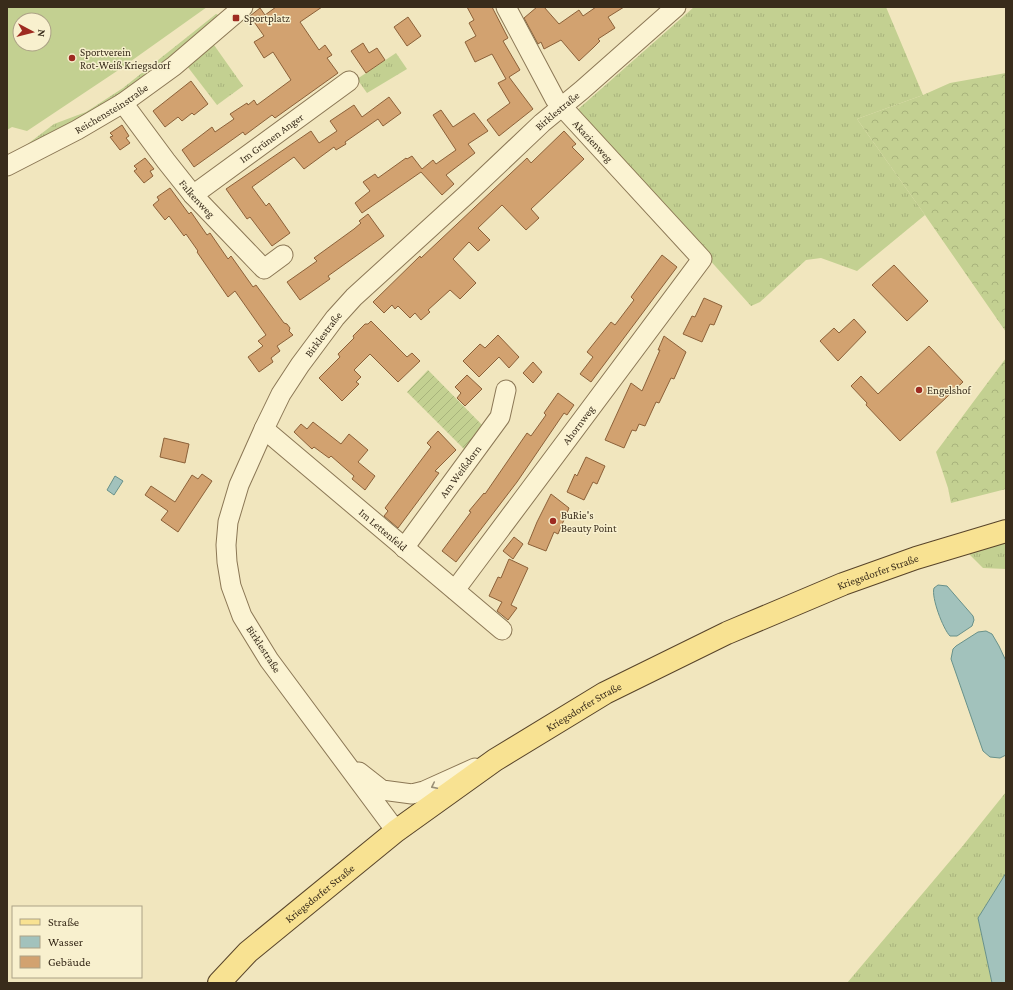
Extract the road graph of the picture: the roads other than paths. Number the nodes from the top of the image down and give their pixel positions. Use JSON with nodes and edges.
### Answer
{"nodes":[{"id":1,"x":243,"y":7,"type":"edge"},
{"id":2,"x":506,"y":7,"type":"edge"},
{"id":3,"x":676,"y":7,"type":"edge"},
{"id":4,"x":349,"y":81,"type":"dead end"},
{"id":5,"x":123,"y":103,"type":"junction"},
{"id":6,"x":561,"y":107,"type":"junction"},
{"id":7,"x":7,"y":166,"type":"edge"},
{"id":8,"x":193,"y":195,"type":"junction"},
{"id":9,"x":283,"y":255,"type":"dead end"},
{"id":10,"x":702,"y":259,"type":"joint"},
{"id":11,"x":506,"y":390,"type":"dead end"},
{"id":12,"x":266,"y":424,"type":"junction"},
{"id":13,"x":1006,"y":531,"type":"edge"},
{"id":14,"x":404,"y":548,"type":"junction"},
{"id":15,"x":455,"y":590,"type":"junction"},
{"id":16,"x":502,"y":630,"type":"dead end"},
{"id":17,"x":342,"y":759,"type":"junction"},
{"id":18,"x":495,"y":760,"type":"junction"},
{"id":19,"x":396,"y":831,"type":"junction"},
{"id":20,"x":219,"y":983,"type":"edge"}],
"edges":[{"from":1,"to":5,"type":"street","name":"Reichensteinstraße"},
{"from":2,"to":6,"type":"street","name":"Akazienweg"},
{"from":3,"to":6,"type":"street","name":"Birklestraße"},
{"from":4,"to":8,"type":"street","name":"Im Grünen Anger"},
{"from":5,"to":7,"type":"street","name":"Reichensteinstraße"},
{"from":5,"to":8,"type":"street","name":"Falkenweg"},
{"from":6,"to":10,"type":"street","name":"Akazienweg"},
{"from":6,"to":12,"type":"street","name":"Birklestraße"},
{"from":8,"to":9,"type":"street","name":"Falkenweg"},
{"from":10,"to":15,"type":"street","name":"Ahornweg"},
{"from":11,"to":14,"type":"street","name":"Am Weißdorn"},
{"from":12,"to":14,"type":"street","name":"Im Lettenfeld"},
{"from":12,"to":17,"type":"street","name":"Birklestraße"},
{"from":13,"to":18,"type":"main road","name":"Kriegsdorfer Straße"},
{"from":14,"to":15,"type":"street","name":"Im Lettenfeld"},
{"from":15,"to":16,"type":"street","name":"Im Lettenfeld"},
{"from":18,"to":17,"type":"street","name":"Birklestraße","one_way":true},
{"from":17,"to":19,"type":"street","name":"Birklestraße"},
{"from":18,"to":19,"type":"main road","name":"Kriegsdorfer Straße"},
{"from":19,"to":20,"type":"main road","name":"Kriegsdorfer Straße"}]}
